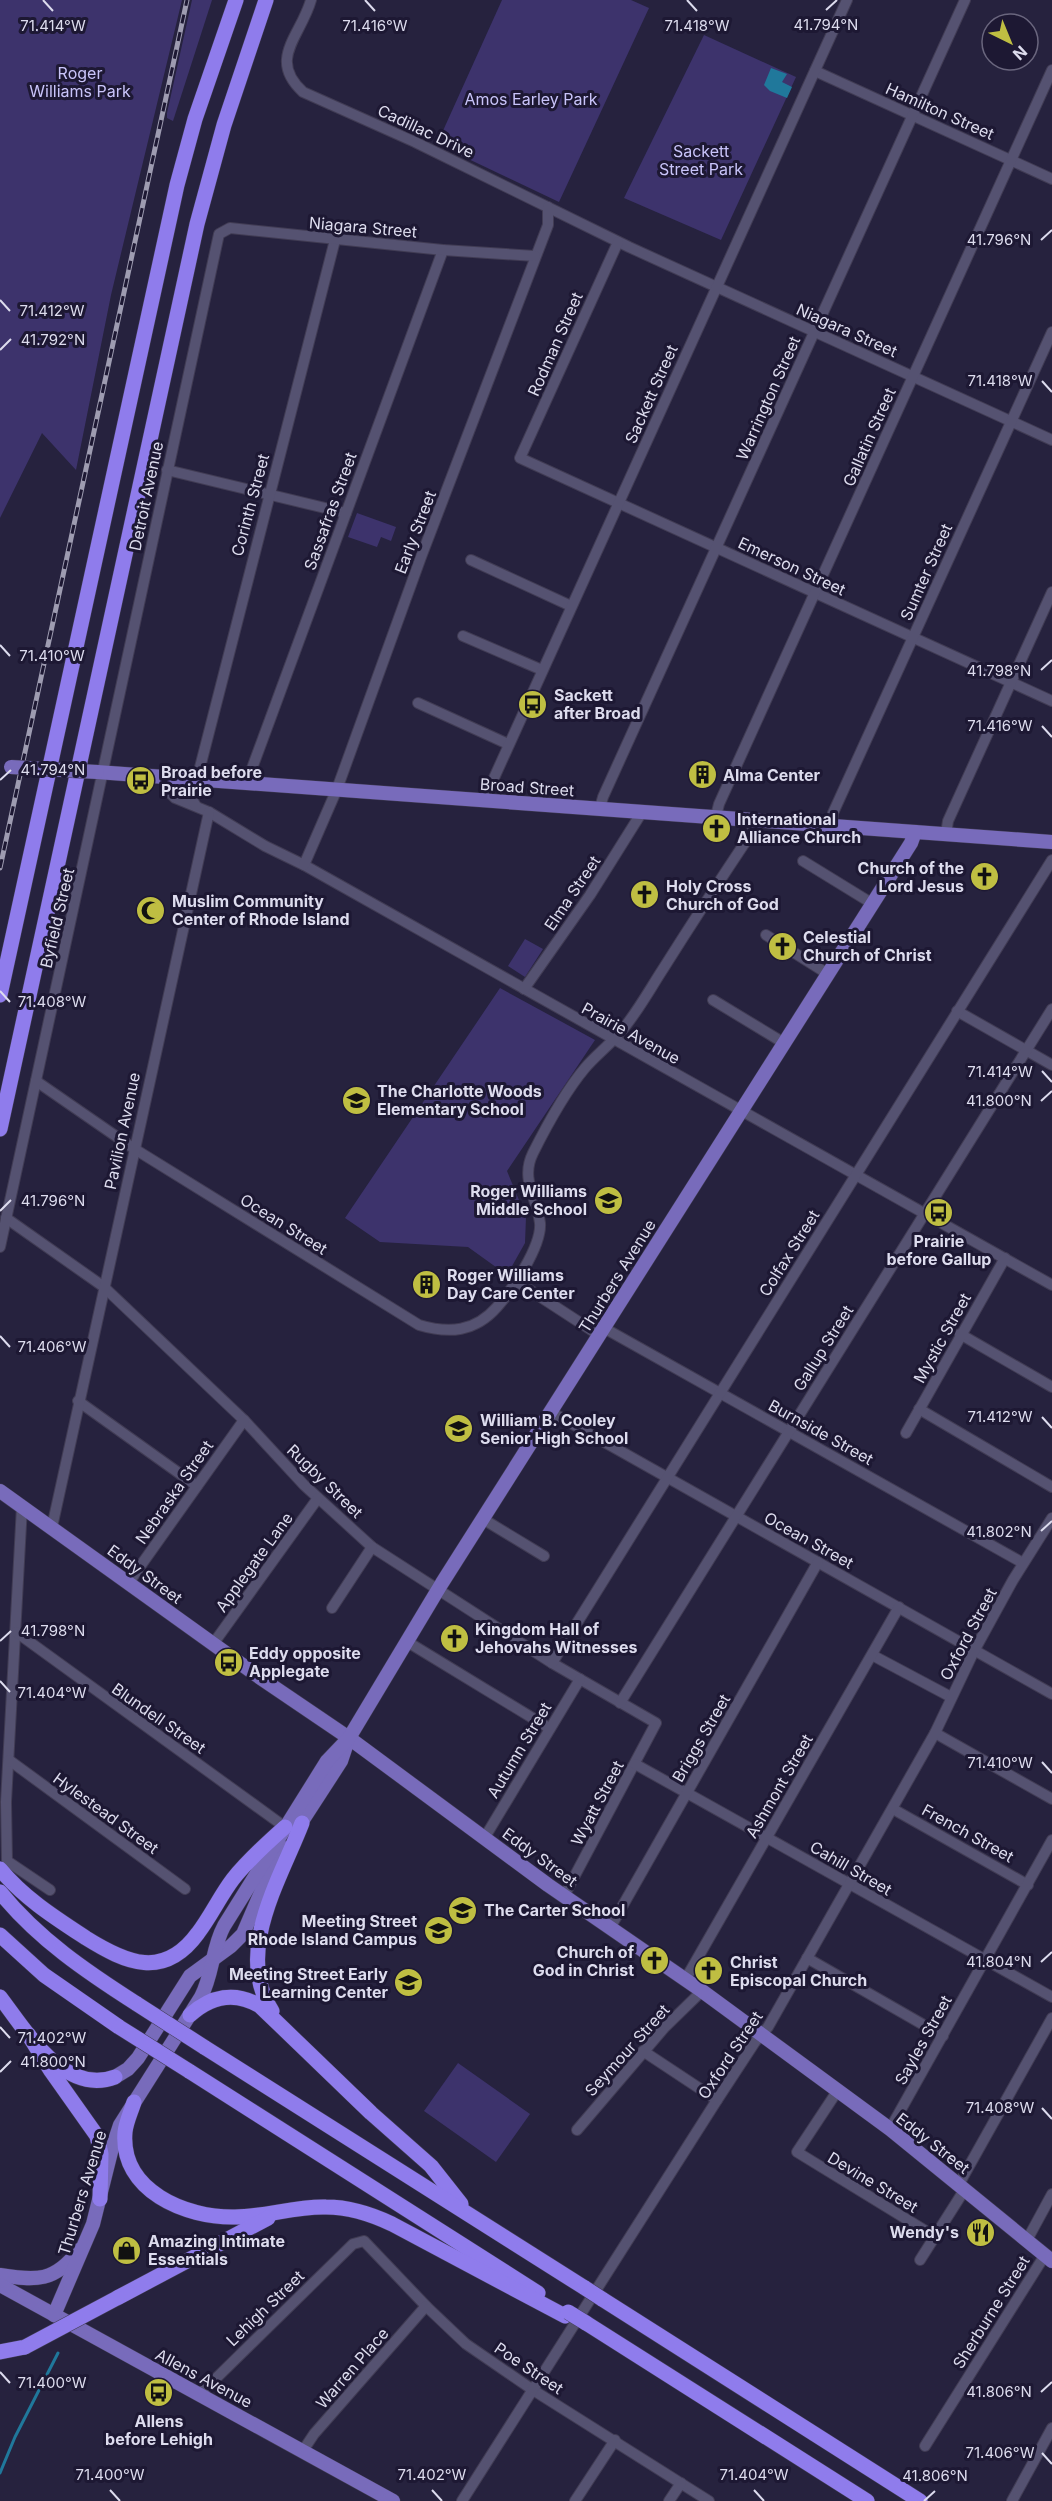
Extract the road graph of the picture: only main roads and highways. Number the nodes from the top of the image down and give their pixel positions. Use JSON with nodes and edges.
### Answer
{"nodes":[{"id":1,"x":236,"y":0,"type":"edge"},
{"id":2,"x":266,"y":0,"type":"edge"},
{"id":3,"x":5,"y":766,"type":"edge"},
{"id":4,"x":915,"y":832,"type":"junction"},
{"id":5,"x":1052,"y":842,"type":"edge"},
{"id":6,"x":0,"y":995,"type":"edge"},
{"id":7,"x":0,"y":1129,"type":"edge"},
{"id":8,"x":0,"y":1491,"type":"edge"},
{"id":9,"x":349,"y":1738,"type":"junction"},
{"id":10,"x":302,"y":1823,"type":"junction"},
{"id":11,"x":285,"y":1827,"type":"junction"},
{"id":12,"x":3,"y":1865,"type":"edge"},
{"id":13,"x":0,"y":1892,"type":"edge"},
{"id":14,"x":0,"y":1935,"type":"edge"},
{"id":15,"x":215,"y":1957,"type":"junction"},
{"id":16,"x":0,"y":1997,"type":"edge"},
{"id":17,"x":190,"y":2015,"type":"junction"},
{"id":18,"x":287,"y":2030,"type":"junction"},
{"id":19,"x":28,"y":2034,"type":"junction"},
{"id":20,"x":115,"y":2078,"type":"joint"},
{"id":21,"x":134,"y":2102,"type":"junction"},
{"id":22,"x":100,"y":2199,"type":"junction"},
{"id":23,"x":302,"y":2208,"type":"junction"},
{"id":24,"x":468,"y":2213,"type":"junction"},
{"id":25,"x":89,"y":2236,"type":"junction"},
{"id":26,"x":1048,"y":2258,"type":"edge"},
{"id":27,"x":0,"y":2275,"type":"edge"},
{"id":28,"x":0,"y":2285,"type":"edge"},
{"id":29,"x":567,"y":2314,"type":"junction"},
{"id":30,"x":54,"y":2315,"type":"junction"},
{"id":31,"x":0,"y":2352,"type":"edge"},
{"id":32,"x":919,"y":2499,"type":"edge"},
{"id":33,"x":393,"y":2501,"type":"edge"},
{"id":34,"x":867,"y":2501,"type":"edge"}],
"edges":[{"from":1,"to":6,"type":"highway"},
{"from":2,"to":7,"type":"highway"},
{"from":3,"to":4,"type":"main road","name":"Broad Street","bridge":true},
{"from":4,"to":5,"type":"main road","name":"Broad Street"},
{"from":4,"to":9,"type":"main road","name":"Thurbers Avenue"},
{"from":8,"to":9,"type":"main road","name":"Eddy Street"},
{"from":9,"to":10,"type":"main road","name":"Thurbers Avenue"},
{"from":9,"to":11,"type":"main road","name":"Thurbers Avenue"},
{"from":9,"to":26,"type":"main road","name":"Eddy Street"},
{"from":10,"to":15,"type":"main road","name":"Thurbers Avenue"},
{"from":10,"to":18,"type":"highway"},
{"from":11,"to":12,"type":"highway"},
{"from":11,"to":15,"type":"main road","name":"Thurbers Avenue"},
{"from":13,"to":24,"type":"highway","bridge":true},
{"from":14,"to":29,"type":"highway","bridge":true},
{"from":15,"to":17,"type":"main road","name":"Thurbers Avenue"},
{"from":15,"to":20,"type":"main road","name":"Thurbers Avenue"},
{"from":16,"to":19,"type":"highway"},
{"from":17,"to":18,"type":"highway"},
{"from":17,"to":21,"type":"main road","name":"Thurbers Avenue"},
{"from":18,"to":24,"type":"highway"},
{"from":19,"to":20,"type":"highway"},
{"from":19,"to":22,"type":"highway"},
{"from":21,"to":22,"type":"main road","name":"Thurbers Avenue"},
{"from":21,"to":23,"type":"highway"},
{"from":22,"to":25,"type":"main road","name":"Thurbers Avenue"},
{"from":23,"to":29,"type":"highway"},
{"from":23,"to":31,"type":"highway","bridge":true},
{"from":24,"to":32,"type":"highway","bridge":true},
{"from":25,"to":27,"type":"main road"},
{"from":25,"to":30,"type":"main road","name":"Thurbers Avenue"},
{"from":28,"to":30,"type":"main road","name":"Allens Avenue"},
{"from":29,"to":34,"type":"highway","bridge":true},
{"from":30,"to":33,"type":"main road","name":"Allens Avenue"}]}
